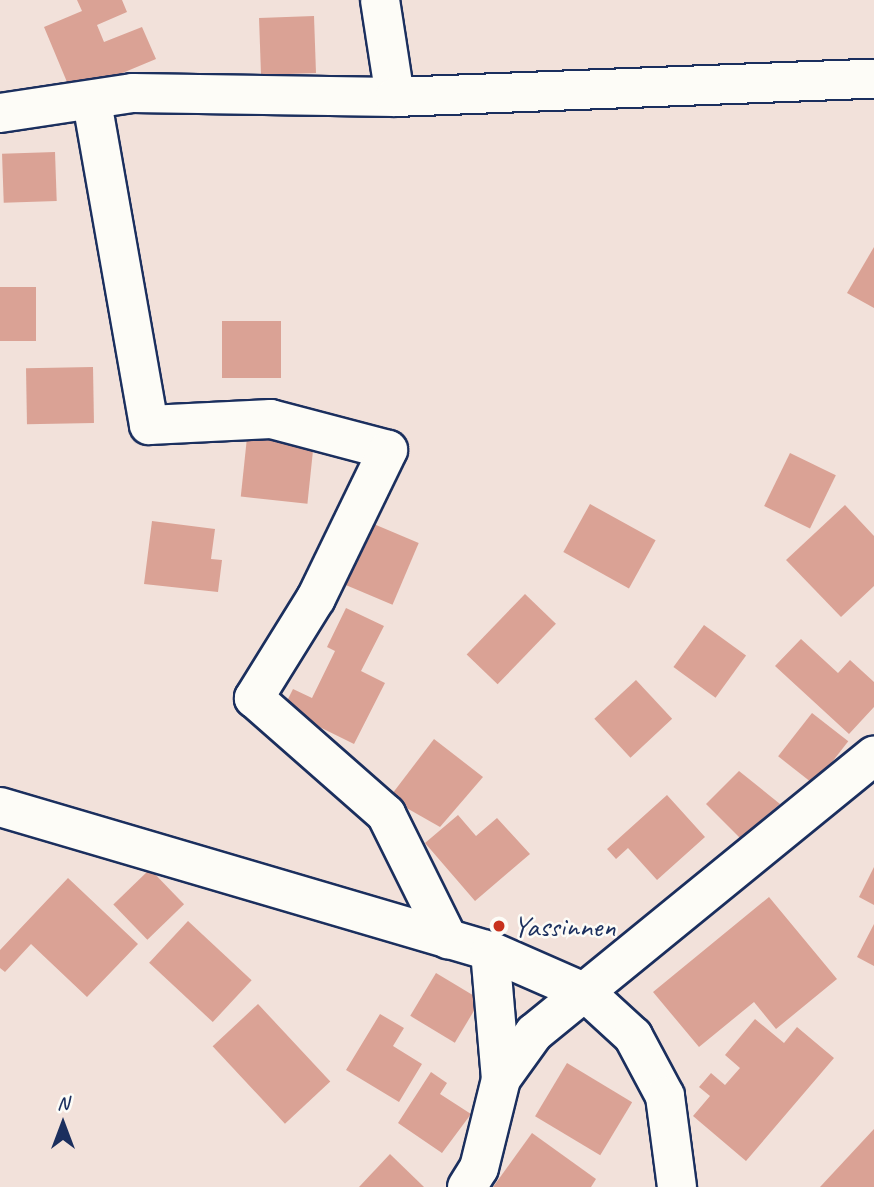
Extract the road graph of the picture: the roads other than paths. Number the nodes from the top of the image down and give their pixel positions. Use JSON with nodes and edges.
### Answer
{"nodes":[{"id":1,"x":380,"y":0,"type":"edge"},
{"id":2,"x":874,"y":79,"type":"edge"},
{"id":3,"x":395,"y":97,"type":"junction"},
{"id":4,"x":92,"y":102,"type":"junction"},
{"id":5,"x":0,"y":113,"type":"edge"},
{"id":6,"x":874,"y":756,"type":"edge"},
{"id":7,"x":0,"y":807,"type":"edge"},
{"id":8,"x":449,"y":939,"type":"junction"},
{"id":9,"x":490,"y":951,"type":"junction"},
{"id":10,"x":586,"y":993,"type":"junction"},
{"id":11,"x":501,"y":1079,"type":"junction"},
{"id":12,"x":467,"y":1187,"type":"edge"},
{"id":13,"x":677,"y":1187,"type":"edge"}],
"edges":[{"from":1,"to":3,"type":"street"},
{"from":2,"to":3,"type":"street"},
{"from":3,"to":4,"type":"street"},
{"from":4,"to":5,"type":"street"},
{"from":4,"to":8,"type":"street"},
{"from":6,"to":10,"type":"street"},
{"from":7,"to":8,"type":"street"},
{"from":8,"to":9,"type":"street"},
{"from":9,"to":10,"type":"street"},
{"from":9,"to":11,"type":"street"},
{"from":10,"to":11,"type":"street"},
{"from":10,"to":13,"type":"street"},
{"from":11,"to":12,"type":"street"}]}
